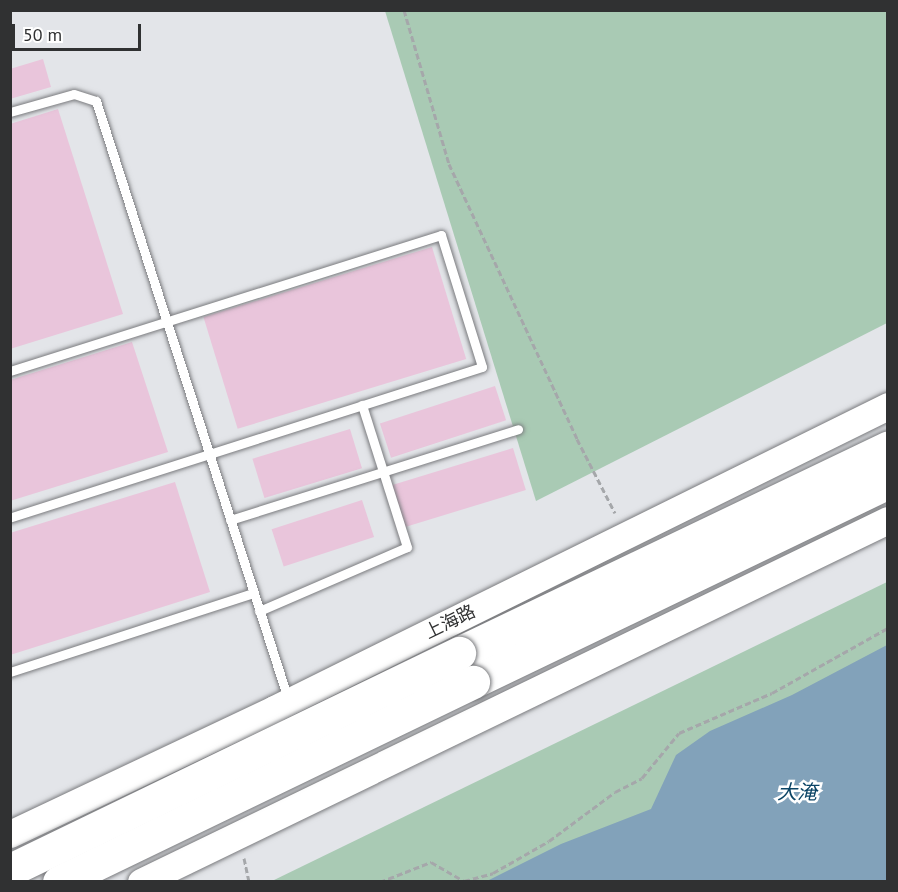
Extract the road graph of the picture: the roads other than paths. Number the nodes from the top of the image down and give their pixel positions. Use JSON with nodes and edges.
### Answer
{"nodes":[{"id":1,"x":10,"y":112,"type":"edge"},
{"id":2,"x":167,"y":323,"type":"junction"},
{"id":3,"x":10,"y":371,"type":"edge"},
{"id":4,"x":362,"y":405,"type":"junction"},
{"id":5,"x":888,"y":406,"type":"edge"},
{"id":6,"x":518,"y":429,"type":"dead end"},
{"id":7,"x":888,"y":447,"type":"edge"},
{"id":8,"x":209,"y":454,"type":"junction"},
{"id":9,"x":383,"y":471,"type":"junction"},
{"id":10,"x":888,"y":482,"type":"edge"},
{"id":11,"x":10,"y":518,"type":"edge"},
{"id":12,"x":230,"y":520,"type":"junction"},
{"id":13,"x":888,"y":520,"type":"edge"},
{"id":14,"x":253,"y":593,"type":"junction"},
{"id":15,"x":259,"y":611,"type":"junction"},
{"id":16,"x":466,"y":668,"type":"junction"},
{"id":17,"x":10,"y":672,"type":"edge"},
{"id":18,"x":289,"y":702,"type":"junction"},
{"id":19,"x":123,"y":780,"type":"junction"},
{"id":20,"x":10,"y":834,"type":"edge"},
{"id":21,"x":10,"y":870,"type":"edge"},
{"id":22,"x":151,"y":877,"type":"edge"},
{"id":23,"x":59,"y":882,"type":"edge"}],
"edges":[{"from":1,"to":2,"type":"lane"},
{"from":2,"to":3,"type":"lane"},
{"from":2,"to":4,"type":"lane"},
{"from":2,"to":8,"type":"lane"},
{"from":4,"to":8,"type":"lane"},
{"from":4,"to":9,"type":"lane"},
{"from":5,"to":18,"type":"main road","name":"上海路"},
{"from":6,"to":9,"type":"lane"},
{"from":7,"to":16,"type":"highway","name":"上海路"},
{"from":8,"to":11,"type":"lane"},
{"from":8,"to":12,"type":"lane"},
{"from":9,"to":12,"type":"lane"},
{"from":9,"to":15,"type":"lane"},
{"from":10,"to":16,"type":"highway","name":"上海路"},
{"from":12,"to":14,"type":"lane"},
{"from":13,"to":22,"type":"main road"},
{"from":14,"to":15,"type":"lane"},
{"from":14,"to":17,"type":"lane"},
{"from":15,"to":18,"type":"lane"},
{"from":16,"to":21,"type":"highway","name":"上海路","bridge":true},
{"from":16,"to":23,"type":"highway","name":"上海路","bridge":true},
{"from":18,"to":19,"type":"main road","name":"上海路"},
{"from":19,"to":20,"type":"main road","name":"上海路"},
{"from":19,"to":22,"type":"main road"}]}
